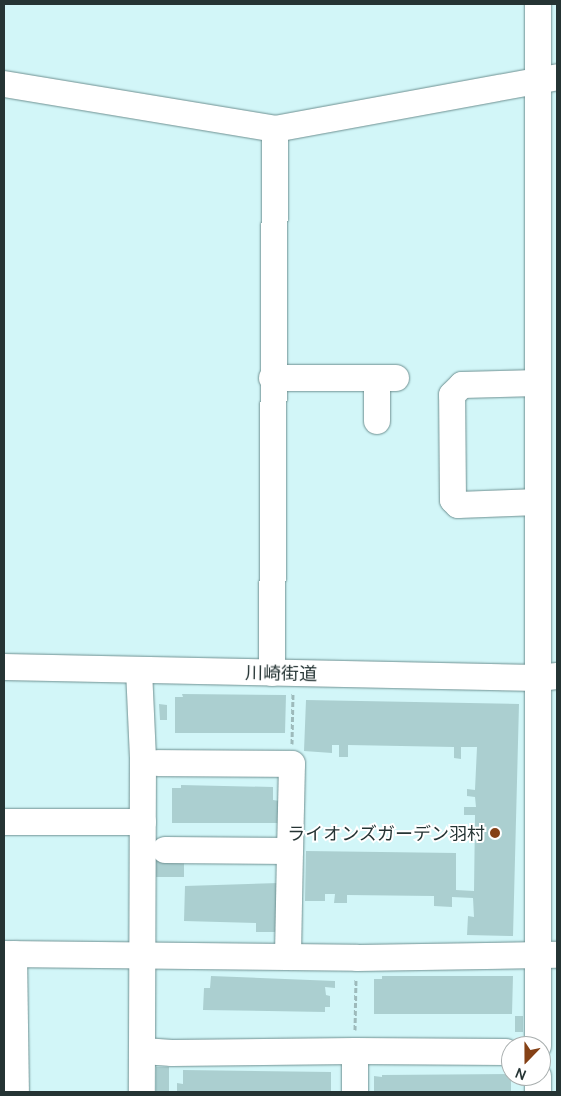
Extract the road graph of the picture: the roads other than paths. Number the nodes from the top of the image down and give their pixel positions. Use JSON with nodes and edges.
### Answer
{"nodes":[{"id":1,"x":538,"y":4,"type":"edge"},
{"id":2,"x":547,"y":78,"type":"edge"},
{"id":3,"x":4,"y":84,"type":"edge"},
{"id":4,"x":275,"y":129,"type":"junction"},
{"id":5,"x":547,"y":207,"type":"edge"},
{"id":6,"x":547,"y":276,"type":"edge"},
{"id":7,"x":272,"y":378,"type":"junction"},
{"id":8,"x":545,"y":386,"type":"edge"},
{"id":9,"x":377,"y":421,"type":"dead end"},
{"id":10,"x":538,"y":502,"type":"junction"},
{"id":11,"x":4,"y":668,"type":"edge"},
{"id":12,"x":139,"y":670,"type":"junction"},
{"id":13,"x":272,"y":673,"type":"junction"},
{"id":14,"x":548,"y":677,"type":"edge"},
{"id":15,"x":158,"y":763,"type":"dead end"},
{"id":16,"x":4,"y":822,"type":"edge"},
{"id":17,"x":143,"y":822,"type":"junction"},
{"id":18,"x":165,"y":850,"type":"dead end"},
{"id":19,"x":290,"y":851,"type":"junction"},
{"id":20,"x":9,"y":954,"type":"edge"},
{"id":21,"x":547,"y":955,"type":"edge"},
{"id":22,"x":144,"y":956,"type":"junction"},
{"id":23,"x":288,"y":957,"type":"junction"},
{"id":24,"x":539,"y":1036,"type":"edge"},
{"id":25,"x":143,"y":1051,"type":"junction"},
{"id":26,"x":355,"y":1051,"type":"junction"},
{"id":27,"x":501,"y":1052,"type":"edge"},
{"id":28,"x":16,"y":1092,"type":"edge"},
{"id":29,"x":142,"y":1092,"type":"edge"},
{"id":30,"x":354,"y":1092,"type":"edge"}],
"edges":[{"from":1,"to":2,"type":"street"},
{"from":2,"to":4,"type":"street"},
{"from":2,"to":5,"type":"street"},
{"from":3,"to":4,"type":"street"},
{"from":4,"to":7,"type":"street"},
{"from":5,"to":6,"type":"street"},
{"from":6,"to":8,"type":"street"},
{"from":7,"to":9,"type":"street"},
{"from":7,"to":13,"type":"street"},
{"from":8,"to":10,"type":"street"},
{"from":8,"to":10,"type":"street"},
{"from":10,"to":14,"type":"street"},
{"from":11,"to":12,"type":"street","name":"川崎街道"},
{"from":12,"to":13,"type":"street","name":"川崎街道"},
{"from":12,"to":17,"type":"street"},
{"from":13,"to":14,"type":"street","name":"川崎街道"},
{"from":14,"to":21,"type":"street"},
{"from":15,"to":19,"type":"street"},
{"from":16,"to":17,"type":"street"},
{"from":17,"to":22,"type":"street"},
{"from":18,"to":19,"type":"street"},
{"from":19,"to":23,"type":"street"},
{"from":20,"to":22,"type":"street"},
{"from":20,"to":28,"type":"street"},
{"from":21,"to":23,"type":"street"},
{"from":21,"to":24,"type":"street"},
{"from":22,"to":23,"type":"street"},
{"from":22,"to":25,"type":"street"},
{"from":25,"to":26,"type":"street"},
{"from":25,"to":29,"type":"street"},
{"from":26,"to":27,"type":"street"},
{"from":26,"to":30,"type":"street"}]}
